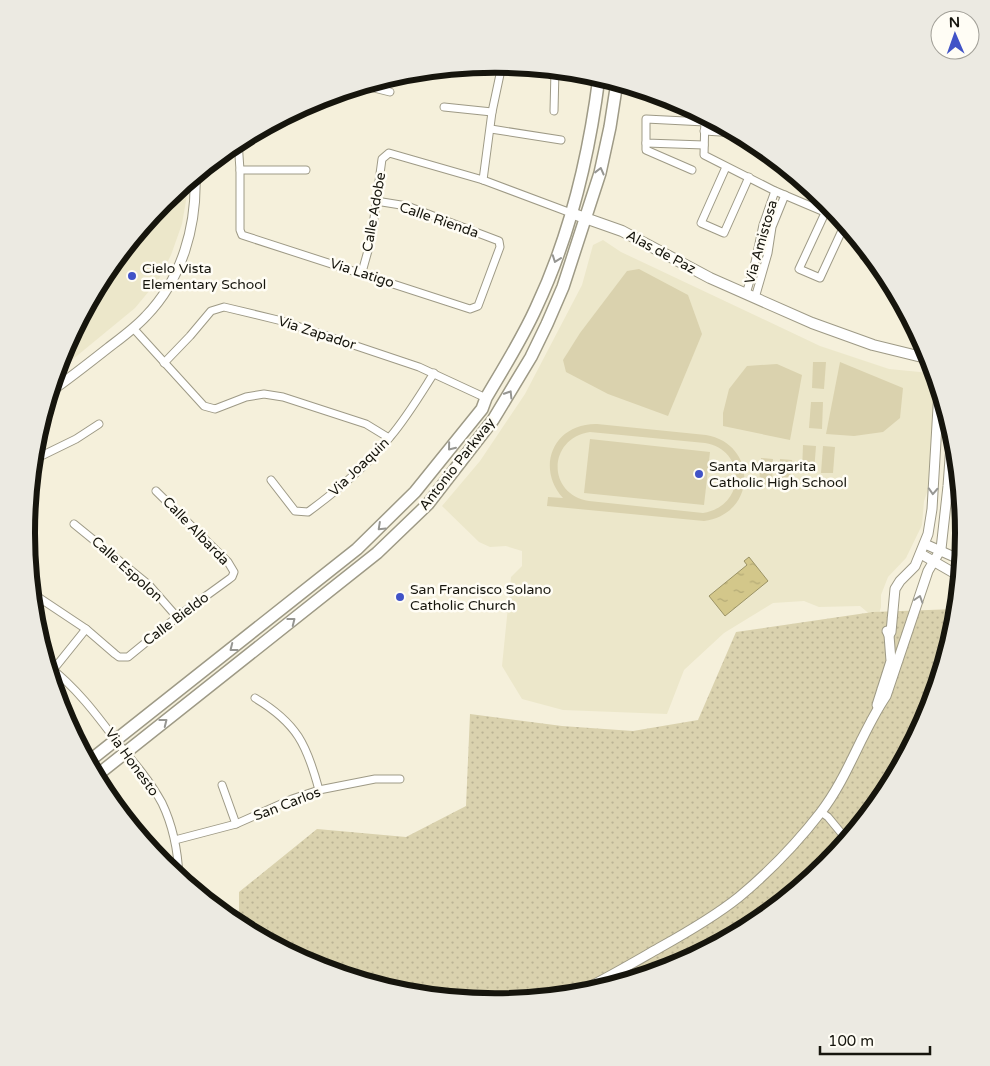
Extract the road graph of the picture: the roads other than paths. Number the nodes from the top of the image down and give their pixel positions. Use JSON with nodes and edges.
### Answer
{"nodes":[{"id":1,"x":500,"y":73,"type":"edge"},
{"id":2,"x":554,"y":77,"type":"edge"},
{"id":3,"x":598,"y":85,"type":"edge"},
{"id":4,"x":378,"y":88,"type":"edge"},
{"id":5,"x":615,"y":89,"type":"edge"},
{"id":6,"x":390,"y":92,"type":"dead end"},
{"id":7,"x":444,"y":107,"type":"dead end"},
{"id":8,"x":554,"y":111,"type":"dead end"},
{"id":9,"x":492,"y":112,"type":"junction"},
{"id":10,"x":696,"y":119,"type":"edge"},
{"id":11,"x":705,"y":124,"type":"edge"},
{"id":12,"x":491,"y":130,"type":"junction"},
{"id":13,"x":704,"y":131,"type":"junction"},
{"id":14,"x":719,"y":132,"type":"edge"},
{"id":15,"x":561,"y":140,"type":"dead end"},
{"id":16,"x":646,"y":143,"type":"junction"},
{"id":17,"x":704,"y":145,"type":"junction"},
{"id":18,"x":239,"y":151,"type":"edge"},
{"id":19,"x":389,"y":153,"type":"joint"},
{"id":20,"x":726,"y":167,"type":"junction"},
{"id":21,"x":240,"y":170,"type":"junction"},
{"id":22,"x":306,"y":170,"type":"dead end"},
{"id":23,"x":692,"y":170,"type":"dead end"},
{"id":24,"x":749,"y":177,"type":"junction"},
{"id":25,"x":483,"y":180,"type":"junction"},
{"id":26,"x":196,"y":184,"type":"edge"},
{"id":27,"x":775,"y":191,"type":"junction"},
{"id":28,"x":785,"y":195,"type":"junction"},
{"id":29,"x":376,"y":201,"type":"junction"},
{"id":30,"x":571,"y":213,"type":"junction"},
{"id":31,"x":825,"y":213,"type":"joint"},
{"id":32,"x":586,"y":218,"type":"junction"},
{"id":33,"x":842,"y":231,"type":"edge"},
{"id":34,"x":362,"y":272,"type":"junction"},
{"id":35,"x":750,"y":296,"type":"junction"},
{"id":36,"x":478,"y":306,"type":"joint"},
{"id":37,"x":134,"y":328,"type":"junction"},
{"id":38,"x":920,"y":356,"type":"edge"},
{"id":39,"x":164,"y":364,"type":"junction"},
{"id":40,"x":434,"y":373,"type":"junction"},
{"id":41,"x":59,"y":386,"type":"edge"},
{"id":42,"x":486,"y":398,"type":"junction"},
{"id":43,"x":938,"y":410,"type":"edge"},
{"id":44,"x":99,"y":424,"type":"dead end"},
{"id":45,"x":390,"y":438,"type":"junction"},
{"id":46,"x":42,"y":456,"type":"edge"},
{"id":47,"x":950,"y":464,"type":"edge"},
{"id":48,"x":271,"y":480,"type":"dead end"},
{"id":49,"x":156,"y":490,"type":"dead end"},
{"id":50,"x":74,"y":524,"type":"dead end"},
{"id":51,"x":925,"y":544,"type":"junction"},
{"id":52,"x":940,"y":549,"type":"junction"},
{"id":53,"x":922,"y":554,"type":"junction"},
{"id":54,"x":954,"y":556,"type":"edge"},
{"id":55,"x":934,"y":562,"type":"junction"},
{"id":56,"x":234,"y":572,"type":"joint"},
{"id":57,"x":953,"y":572,"type":"edge"},
{"id":58,"x":40,"y":598,"type":"edge"},
{"id":59,"x":177,"y":617,"type":"junction"},
{"id":60,"x":86,"y":629,"type":"junction"},
{"id":61,"x":54,"y":663,"type":"edge"},
{"id":62,"x":57,"y":674,"type":"edge"},
{"id":63,"x":256,"y":698,"type":"dead end"},
{"id":64,"x":875,"y":713,"type":"junction"},
{"id":65,"x":115,"y":739,"type":"junction"},
{"id":66,"x":126,"y":752,"type":"junction"},
{"id":67,"x":94,"y":757,"type":"edge"},
{"id":68,"x":102,"y":771,"type":"edge"},
{"id":69,"x":400,"y":779,"type":"dead end"},
{"id":70,"x":222,"y":785,"type":"dead end"},
{"id":71,"x":319,"y":790,"type":"junction"},
{"id":72,"x":821,"y":812,"type":"junction"},
{"id":73,"x":236,"y":824,"type":"junction"},
{"id":74,"x":842,"y":834,"type":"edge"},
{"id":75,"x":175,"y":840,"type":"junction"},
{"id":76,"x":178,"y":866,"type":"edge"},
{"id":77,"x":599,"y":981,"type":"edge"}],
"edges":[{"from":1,"to":9,"type":"street"},
{"from":2,"to":8,"type":"street"},
{"from":3,"to":30,"type":"main road","name":"Antonio Parkway"},
{"from":4,"to":6,"type":"street"},
{"from":32,"to":5,"type":"main road","name":"Antonio Parkway","one_way":true},
{"from":7,"to":9,"type":"street"},
{"from":9,"to":12,"type":"street"},
{"from":10,"to":16,"type":"street"},
{"from":11,"to":13,"type":"street"},
{"from":12,"to":15,"type":"street"},
{"from":12,"to":25,"type":"street"},
{"from":13,"to":14,"type":"street"},
{"from":13,"to":17,"type":"street"},
{"from":16,"to":17,"type":"street"},
{"from":16,"to":23,"type":"street"},
{"from":17,"to":20,"type":"street","name":"Via Amistosa"},
{"from":18,"to":21,"type":"street"},
{"from":19,"to":25,"type":"street","name":"Alas de Paz"},
{"from":19,"to":29,"type":"street","name":"Calle Adobe"},
{"from":20,"to":24,"type":"street","name":"Via Amistosa"},
{"from":20,"to":24,"type":"street"},
{"from":21,"to":22,"type":"street"},
{"from":21,"to":34,"type":"street","name":"Via Latigo"},
{"from":24,"to":27,"type":"street","name":"Via Amistosa"},
{"from":25,"to":30,"type":"street","name":"Alas de Paz"},
{"from":26,"to":37,"type":"street"},
{"from":27,"to":28,"type":"street","name":"Via Amistosa"},
{"from":27,"to":35,"type":"street","name":"Via Amistosa"},
{"from":28,"to":31,"type":"street","name":"Via Amistosa"},
{"from":28,"to":35,"type":"street","name":"Via Amistosa"},
{"from":29,"to":34,"type":"street","name":"Calle Adobe"},
{"from":29,"to":36,"type":"street","name":"Calle Rienda"},
{"from":30,"to":32,"type":"main road","name":"Alas de Paz"},
{"from":30,"to":42,"type":"main road","name":"Antonio Parkway","one_way":true},
{"from":31,"to":33,"type":"street"},
{"from":32,"to":35,"type":"main road","name":"Alas de Paz"},
{"from":66,"to":32,"type":"main road","name":"Antonio Parkway","one_way":true},
{"from":34,"to":36,"type":"street","name":"Via Latigo"},
{"from":35,"to":38,"type":"main road","name":"Alas de Paz"},
{"from":37,"to":39,"type":"street"},
{"from":37,"to":41,"type":"street"},
{"from":39,"to":40,"type":"street","name":"Via Zapador"},
{"from":39,"to":45,"type":"street"},
{"from":40,"to":42,"type":"street","name":"Via Zapador"},
{"from":40,"to":45,"type":"street","name":"Via Joaquin"},
{"from":42,"to":65,"type":"main road","name":"Antonio Parkway","one_way":true},
{"from":43,"to":51,"type":"street","one_way":true},
{"from":44,"to":46,"type":"street"},
{"from":45,"to":48,"type":"street","name":"Via Joaquin"},
{"from":47,"to":52,"type":"street"},
{"from":49,"to":56,"type":"street","name":"Calle Albarda"},
{"from":50,"to":59,"type":"street","name":"Calle Espolon"},
{"from":51,"to":52,"type":"street"},
{"from":51,"to":53,"type":"street"},
{"from":52,"to":54,"type":"street"},
{"from":52,"to":55,"type":"street"},
{"from":53,"to":55,"type":"street"},
{"from":53,"to":64,"type":"street"},
{"from":55,"to":57,"type":"street"},
{"from":64,"to":55,"type":"street","one_way":true},
{"from":56,"to":59,"type":"street","name":"Calle Bieldo"},
{"from":58,"to":60,"type":"street"},
{"from":59,"to":60,"type":"street","name":"Calle Bieldo"},
{"from":60,"to":61,"type":"street"},
{"from":62,"to":65,"type":"street","name":"Via Honesto"},
{"from":63,"to":71,"type":"street"},
{"from":64,"to":72,"type":"street"},
{"from":65,"to":66,"type":"street","name":"Via Honesto"},
{"from":65,"to":67,"type":"main road","name":"Antonio Parkway"},
{"from":66,"to":68,"type":"main road","name":"Antonio Parkway"},
{"from":66,"to":75,"type":"street","name":"Via Honesto"},
{"from":69,"to":71,"type":"street","name":"San Carlos"},
{"from":70,"to":73,"type":"street"},
{"from":71,"to":73,"type":"street","name":"San Carlos"},
{"from":72,"to":74,"type":"street"},
{"from":72,"to":77,"type":"street"},
{"from":73,"to":75,"type":"street","name":"San Carlos"},
{"from":75,"to":76,"type":"street","name":"Via Honesto"}]}
